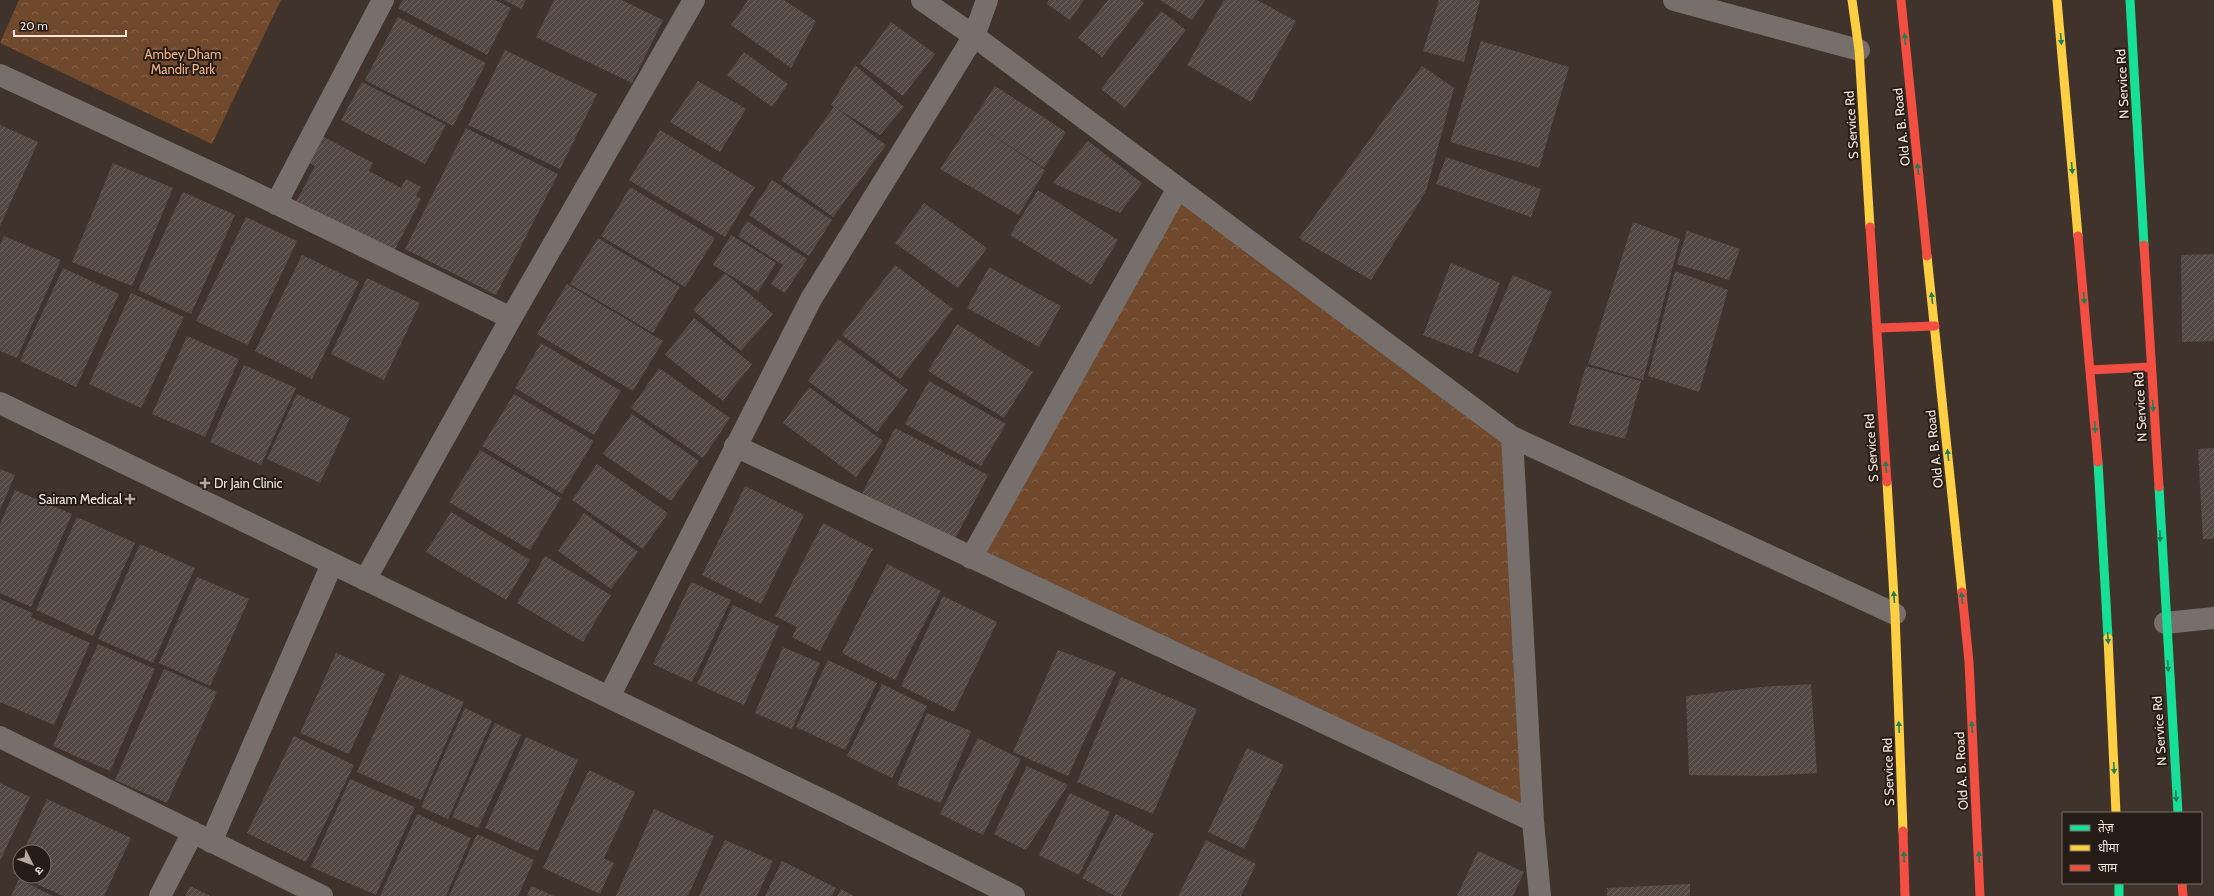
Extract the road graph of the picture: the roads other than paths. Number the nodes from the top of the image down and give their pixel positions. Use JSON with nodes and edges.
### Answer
{"nodes":[{"id":1,"x":383,"y":0,"type":"edge"},
{"id":2,"x":694,"y":0,"type":"edge"},
{"id":3,"x":922,"y":0,"type":"edge"},
{"id":4,"x":987,"y":0,"type":"edge"},
{"id":5,"x":1674,"y":0,"type":"edge"},
{"id":6,"x":1852,"y":0,"type":"edge"},
{"id":7,"x":1901,"y":0,"type":"edge"},
{"id":8,"x":2057,"y":0,"type":"edge"},
{"id":9,"x":2130,"y":0,"type":"edge"},
{"id":10,"x":974,"y":36,"type":"junction"},
{"id":11,"x":1859,"y":50,"type":"junction"},
{"id":12,"x":0,"y":75,"type":"edge"},
{"id":13,"x":1178,"y":188,"type":"junction"},
{"id":14,"x":276,"y":204,"type":"junction"},
{"id":15,"x":511,"y":318,"type":"junction"},
{"id":16,"x":1935,"y":326,"type":"junction"},
{"id":17,"x":1877,"y":328,"type":"junction"},
{"id":18,"x":2151,"y":367,"type":"junction"},
{"id":19,"x":2090,"y":370,"type":"junction"},
{"id":20,"x":0,"y":403,"type":"edge"},
{"id":21,"x":1512,"y":437,"type":"junction"},
{"id":22,"x":735,"y":446,"type":"junction"},
{"id":23,"x":971,"y":558,"type":"junction"},
{"id":24,"x":332,"y":564,"type":"junction"},
{"id":25,"x":365,"y":580,"type":"junction"},
{"id":26,"x":1895,"y":614,"type":"junction"},
{"id":27,"x":2214,"y":618,"type":"edge"},
{"id":28,"x":2166,"y":623,"type":"junction"},
{"id":29,"x":609,"y":697,"type":"junction"},
{"id":30,"x":0,"y":737,"type":"edge"},
{"id":31,"x":2116,"y":812,"type":"edge"},
{"id":32,"x":2178,"y":812,"type":"edge"},
{"id":33,"x":1533,"y":821,"type":"junction"},
{"id":34,"x":202,"y":837,"type":"junction"},
{"id":35,"x":2119,"y":884,"type":"edge"},
{"id":36,"x":2182,"y":884,"type":"edge"},
{"id":37,"x":160,"y":896,"type":"edge"},
{"id":38,"x":322,"y":896,"type":"edge"},
{"id":39,"x":1014,"y":896,"type":"edge"},
{"id":40,"x":1540,"y":896,"type":"edge"},
{"id":41,"x":1905,"y":896,"type":"edge"},
{"id":42,"x":1980,"y":896,"type":"edge"},
{"id":43,"x":2119,"y":896,"type":"edge"},
{"id":44,"x":2183,"y":896,"type":"edge"}],
"edges":[{"from":1,"to":14,"type":"street"},
{"from":2,"to":15,"type":"street"},
{"from":3,"to":10,"type":"street"},
{"from":4,"to":10,"type":"street"},
{"from":5,"to":11,"type":"street"},
{"from":6,"to":11,"type":"main road","name":"S Service Rd"},
{"from":16,"to":7,"type":"main road","name":"Old A. B. Road","one_way":true},
{"from":8,"to":19,"type":"main road","one_way":true},
{"from":9,"to":18,"type":"main road","name":"N Service Rd"},
{"from":10,"to":13,"type":"street"},
{"from":10,"to":22,"type":"street"},
{"from":11,"to":17,"type":"main road","name":"S Service Rd"},
{"from":12,"to":14,"type":"street"},
{"from":13,"to":21,"type":"street"},
{"from":13,"to":23,"type":"street"},
{"from":14,"to":15,"type":"street"},
{"from":15,"to":25,"type":"street"},
{"from":16,"to":17,"type":"main road"},
{"from":42,"to":16,"type":"main road","name":"Old A. B. Road","one_way":true},
{"from":26,"to":17,"type":"main road","name":"S Service Rd","one_way":true},
{"from":18,"to":19,"type":"main road"},
{"from":18,"to":28,"type":"main road","name":"N Service Rd","one_way":true},
{"from":19,"to":31,"type":"main road","one_way":true},
{"from":20,"to":24,"type":"street"},
{"from":21,"to":26,"type":"street"},
{"from":21,"to":33,"type":"street"},
{"from":22,"to":23,"type":"street"},
{"from":22,"to":29,"type":"street"},
{"from":23,"to":33,"type":"street"},
{"from":24,"to":25,"type":"street"},
{"from":24,"to":34,"type":"street"},
{"from":25,"to":29,"type":"street"},
{"from":41,"to":26,"type":"main road","name":"S Service Rd","one_way":true},
{"from":27,"to":28,"type":"street"},
{"from":28,"to":32,"type":"main road","name":"N Service Rd","one_way":true},
{"from":29,"to":39,"type":"street"},
{"from":30,"to":34,"type":"street"},
{"from":33,"to":40,"type":"street"},
{"from":34,"to":37,"type":"street"},
{"from":34,"to":38,"type":"street"},
{"from":35,"to":43,"type":"main road"},
{"from":36,"to":44,"type":"main road"}]}
